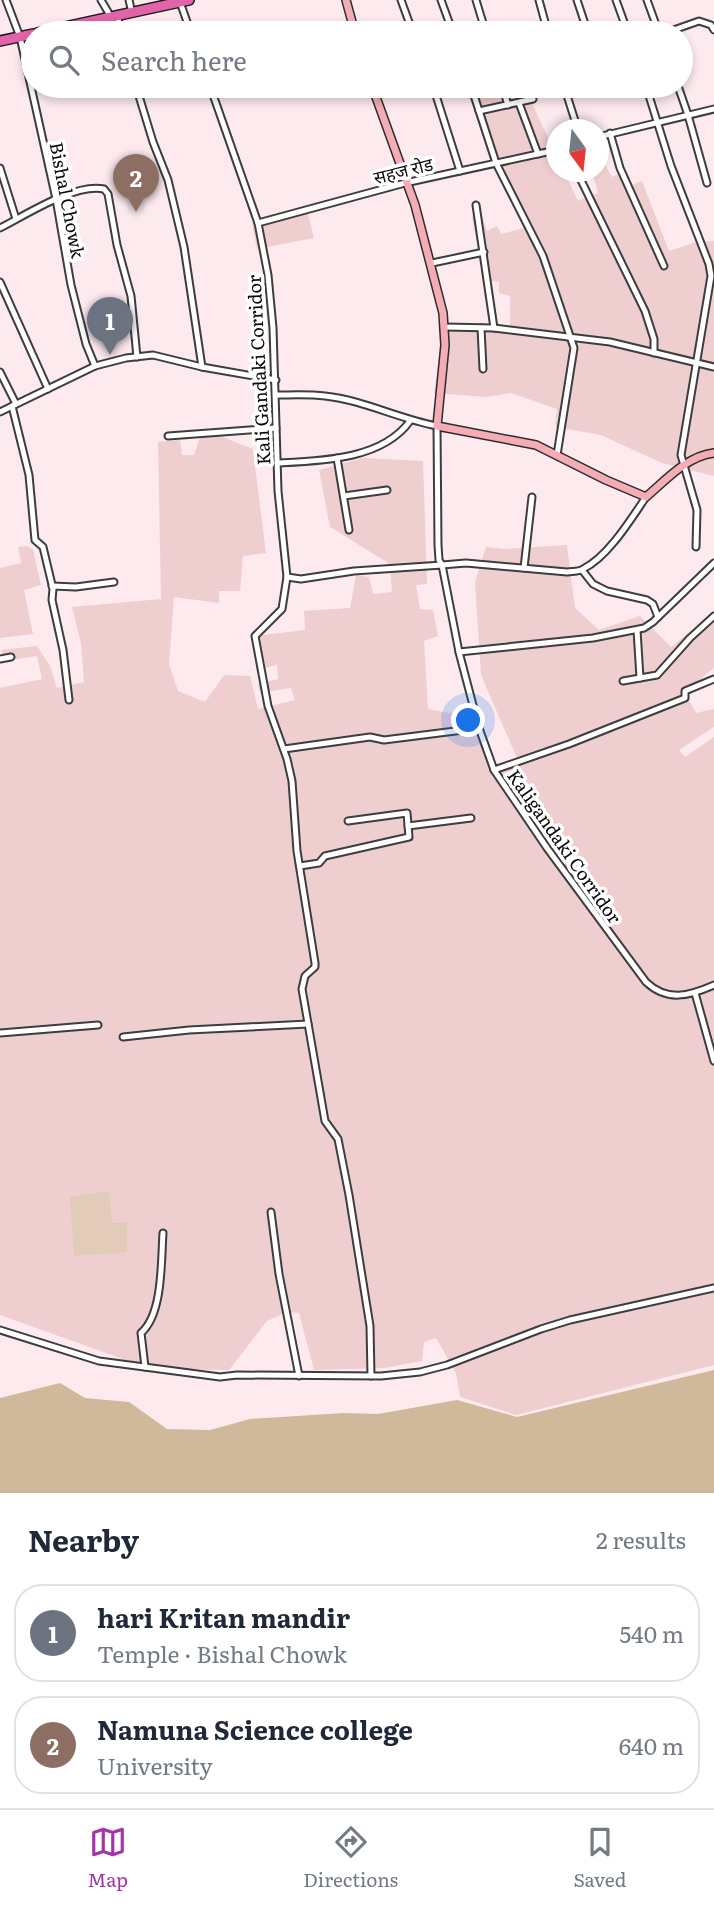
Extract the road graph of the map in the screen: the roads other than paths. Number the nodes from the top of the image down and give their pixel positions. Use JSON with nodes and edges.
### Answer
{"nodes":[{"id":1,"x":6,"y":0,"type":"edge"},
{"id":2,"x":101,"y":0,"type":"edge"},
{"id":3,"x":129,"y":0,"type":"edge"},
{"id":4,"x":346,"y":0,"type":"edge"},
{"id":5,"x":401,"y":0,"type":"edge"},
{"id":6,"x":442,"y":0,"type":"edge"},
{"id":7,"x":476,"y":0,"type":"edge"},
{"id":8,"x":539,"y":0,"type":"edge"},
{"id":9,"x":577,"y":0,"type":"edge"},
{"id":10,"x":616,"y":0,"type":"edge"},
{"id":11,"x":647,"y":0,"type":"edge"},
{"id":12,"x":184,"y":1,"type":"edge"},
{"id":13,"x":132,"y":12,"type":"junction"},
{"id":14,"x":114,"y":16,"type":"junction"},
{"id":15,"x":92,"y":21,"type":"edge"},
{"id":16,"x":116,"y":21,"type":"edge"},
{"id":17,"x":188,"y":21,"type":"edge"},
{"id":18,"x":352,"y":21,"type":"edge"},
{"id":19,"x":409,"y":21,"type":"edge"},
{"id":20,"x":449,"y":21,"type":"edge"},
{"id":21,"x":482,"y":21,"type":"edge"},
{"id":22,"x":545,"y":21,"type":"edge"},
{"id":23,"x":584,"y":21,"type":"edge"},
{"id":24,"x":624,"y":21,"type":"edge"},
{"id":25,"x":655,"y":21,"type":"edge"},
{"id":26,"x":693,"y":23,"type":"edge"},
{"id":27,"x":714,"y":30,"type":"edge"},
{"id":28,"x":20,"y":37,"type":"junction"},
{"id":29,"x":0,"y":41,"type":"edge"},
{"id":30,"x":21,"y":42,"type":"edge"},
{"id":31,"x":34,"y":98,"type":"edge"},
{"id":32,"x":140,"y":98,"type":"edge"},
{"id":33,"x":214,"y":98,"type":"edge"},
{"id":34,"x":376,"y":98,"type":"edge"},
{"id":35,"x":437,"y":98,"type":"edge"},
{"id":36,"x":475,"y":98,"type":"edge"},
{"id":37,"x":506,"y":98,"type":"edge"},
{"id":38,"x":568,"y":98,"type":"edge"},
{"id":39,"x":650,"y":98,"type":"edge"},
{"id":40,"x":682,"y":98,"type":"edge"},
{"id":41,"x":533,"y":99,"type":"dead end"},
{"id":42,"x":519,"y":103,"type":"junction"},
{"id":43,"x":508,"y":105,"type":"junction"},
{"id":44,"x":714,"y":109,"type":"edge"},
{"id":45,"x":479,"y":111,"type":"junction"},
{"id":46,"x":688,"y":115,"type":"junction"},
{"id":47,"x":575,"y":119,"type":"edge"},
{"id":48,"x":658,"y":123,"type":"junction"},
{"id":49,"x":610,"y":133,"type":"joint"},
{"id":50,"x":546,"y":152,"type":"edge"},
{"id":51,"x":538,"y":154,"type":"junction"},
{"id":52,"x":496,"y":163,"type":"junction"},
{"id":53,"x":0,"y":168,"type":"edge"},
{"id":54,"x":460,"y":171,"type":"junction"},
{"id":55,"x":582,"y":182,"type":"edge"},
{"id":56,"x":405,"y":183,"type":"junction"},
{"id":57,"x":707,"y":183,"type":"dead end"},
{"id":58,"x":56,"y":199,"type":"junction"},
{"id":59,"x":476,"y":205,"type":"dead end"},
{"id":60,"x":16,"y":219,"type":"junction"},
{"id":61,"x":258,"y":223,"type":"junction"},
{"id":62,"x":0,"y":228,"type":"edge"},
{"id":63,"x":484,"y":252,"type":"junction"},
{"id":64,"x":432,"y":263,"type":"junction"},
{"id":65,"x":664,"y":266,"type":"dead end"},
{"id":66,"x":0,"y":282,"type":"edge"},
{"id":67,"x":445,"y":327,"type":"junction"},
{"id":68,"x":481,"y":328,"type":"junction"},
{"id":69,"x":494,"y":328,"type":"junction"},
{"id":70,"x":571,"y":337,"type":"junction"},
{"id":71,"x":654,"y":353,"type":"junction"},
{"id":72,"x":137,"y":357,"type":"junction"},
{"id":73,"x":696,"y":364,"type":"junction"},
{"id":74,"x":95,"y":366,"type":"junction"},
{"id":75,"x":714,"y":367,"type":"edge"},
{"id":76,"x":202,"y":368,"type":"junction"},
{"id":77,"x":483,"y":369,"type":"dead end"},
{"id":78,"x":0,"y":372,"type":"edge"},
{"id":79,"x":276,"y":380,"type":"junction"},
{"id":80,"x":48,"y":389,"type":"junction"},
{"id":81,"x":276,"y":395,"type":"junction"},
{"id":82,"x":14,"y":405,"type":"junction"},
{"id":83,"x":0,"y":412,"type":"edge"},
{"id":84,"x":410,"y":421,"type":"junction"},
{"id":85,"x":437,"y":426,"type":"junction"},
{"id":86,"x":276,"y":428,"type":"junction"},
{"id":87,"x":167,"y":436,"type":"dead end"},
{"id":88,"x":714,"y":453,"type":"edge"},
{"id":89,"x":557,"y":455,"type":"junction"},
{"id":90,"x":337,"y":458,"type":"junction"},
{"id":91,"x":278,"y":463,"type":"junction"},
{"id":92,"x":683,"y":465,"type":"junction"},
{"id":93,"x":387,"y":490,"type":"dead end"},
{"id":94,"x":344,"y":496,"type":"junction"},
{"id":95,"x":533,"y":497,"type":"dead end"},
{"id":96,"x":646,"y":497,"type":"junction"},
{"id":97,"x":349,"y":530,"type":"dead end"},
{"id":98,"x":696,"y":547,"type":"dead end"},
{"id":99,"x":714,"y":563,"type":"edge"},
{"id":100,"x":442,"y":565,"type":"junction"},
{"id":101,"x":524,"y":568,"type":"junction"},
{"id":102,"x":582,"y":570,"type":"junction"},
{"id":103,"x":287,"y":577,"type":"junction"},
{"id":104,"x":114,"y":582,"type":"dead end"},
{"id":105,"x":52,"y":586,"type":"junction"},
{"id":106,"x":714,"y":616,"type":"edge"},
{"id":107,"x":659,"y":617,"type":"junction"},
{"id":108,"x":637,"y":629,"type":"junction"},
{"id":109,"x":459,"y":652,"type":"junction"},
{"id":110,"x":11,"y":657,"type":"dead end"},
{"id":111,"x":0,"y":659,"type":"edge"},
{"id":112,"x":640,"y":678,"type":"junction"},
{"id":113,"x":714,"y":679,"type":"edge"},
{"id":114,"x":623,"y":681,"type":"dead end"},
{"id":115,"x":69,"y":700,"type":"dead end"},
{"id":116,"x":479,"y":728,"type":"junction"},
{"id":117,"x":284,"y":748,"type":"junction"},
{"id":118,"x":494,"y":770,"type":"junction"},
{"id":119,"x":471,"y":818,"type":"dead end"},
{"id":120,"x":348,"y":821,"type":"dead end"},
{"id":121,"x":408,"y":826,"type":"junction"},
{"id":122,"x":300,"y":866,"type":"junction"},
{"id":123,"x":714,"y":985,"type":"edge"},
{"id":124,"x":695,"y":993,"type":"junction"},
{"id":125,"x":308,"y":1024,"type":"junction"},
{"id":126,"x":98,"y":1025,"type":"dead end"},
{"id":127,"x":0,"y":1033,"type":"edge"},
{"id":128,"x":123,"y":1037,"type":"dead end"},
{"id":129,"x":714,"y":1061,"type":"edge"},
{"id":130,"x":271,"y":1212,"type":"dead end"},
{"id":131,"x":163,"y":1233,"type":"dead end"},
{"id":132,"x":714,"y":1288,"type":"edge"},
{"id":133,"x":0,"y":1330,"type":"edge"},
{"id":134,"x":145,"y":1367,"type":"junction"},
{"id":135,"x":299,"y":1376,"type":"junction"},
{"id":136,"x":371,"y":1376,"type":"junction"}],
"edges":[{"from":1,"to":28,"type":"street","name":"Bishal Chowk"},
{"from":2,"to":14,"type":"street"},
{"from":3,"to":13,"type":"street"},
{"from":4,"to":18,"type":"main road"},
{"from":5,"to":19,"type":"street"},
{"from":6,"to":20,"type":"street"},
{"from":7,"to":21,"type":"street"},
{"from":8,"to":22,"type":"street"},
{"from":9,"to":23,"type":"street"},
{"from":10,"to":24,"type":"street"},
{"from":11,"to":25,"type":"street"},
{"from":12,"to":13,"type":"highway"},
{"from":12,"to":17,"type":"street"},
{"from":13,"to":14,"type":"highway"},
{"from":14,"to":15,"type":"highway"},
{"from":14,"to":16,"type":"street"},
{"from":26,"to":27,"type":"street"},
{"from":28,"to":29,"type":"highway"},
{"from":28,"to":30,"type":"street","name":"Bishal Chowk"},
{"from":31,"to":58,"type":"street","name":"Bishal Chowk"},
{"from":32,"to":76,"type":"street"},
{"from":33,"to":61,"type":"street","name":"Kali Gandaki Corridor"},
{"from":34,"to":56,"type":"main road"},
{"from":35,"to":54,"type":"street"},
{"from":36,"to":45,"type":"street"},
{"from":37,"to":43,"type":"street"},
{"from":38,"to":47,"type":"street"},
{"from":39,"to":48,"type":"street"},
{"from":40,"to":46,"type":"street"},
{"from":41,"to":42,"type":"street"},
{"from":42,"to":43,"type":"street"},
{"from":42,"to":51,"type":"street"},
{"from":43,"to":45,"type":"street"},
{"from":44,"to":46,"type":"street"},
{"from":45,"to":52,"type":"street"},
{"from":46,"to":48,"type":"street"},
{"from":46,"to":57,"type":"street"},
{"from":48,"to":49,"type":"street"},
{"from":48,"to":73,"type":"street"},
{"from":49,"to":65,"type":"street"},
{"from":50,"to":51,"type":"street","name":"सहज रोड"},
{"from":51,"to":52,"type":"street","name":"सहज रोड"},
{"from":52,"to":54,"type":"street","name":"सहज रोड"},
{"from":52,"to":70,"type":"street"},
{"from":53,"to":60,"type":"street"},
{"from":54,"to":56,"type":"street","name":"सहज रोड"},
{"from":55,"to":71,"type":"street"},
{"from":56,"to":61,"type":"street","name":"सहज रोड"},
{"from":56,"to":64,"type":"main road"},
{"from":58,"to":60,"type":"street"},
{"from":58,"to":72,"type":"street"},
{"from":58,"to":74,"type":"street","name":"Bishal Chowk"},
{"from":59,"to":63,"type":"street"},
{"from":60,"to":62,"type":"street"},
{"from":61,"to":79,"type":"street","name":"Kali Gandaki Corridor"},
{"from":63,"to":64,"type":"street"},
{"from":63,"to":69,"type":"street"},
{"from":64,"to":67,"type":"main road"},
{"from":66,"to":80,"type":"street"},
{"from":67,"to":68,"type":"street"},
{"from":67,"to":85,"type":"main road"},
{"from":68,"to":69,"type":"street"},
{"from":68,"to":77,"type":"street"},
{"from":69,"to":70,"type":"street"},
{"from":70,"to":71,"type":"street"},
{"from":70,"to":89,"type":"street"},
{"from":71,"to":73,"type":"street"},
{"from":72,"to":74,"type":"street"},
{"from":72,"to":76,"type":"street"},
{"from":73,"to":75,"type":"street"},
{"from":73,"to":92,"type":"street"},
{"from":74,"to":80,"type":"street"},
{"from":76,"to":79,"type":"street"},
{"from":78,"to":82,"type":"street"},
{"from":79,"to":81,"type":"street","name":"Kali Gandaki Corridor"},
{"from":80,"to":82,"type":"street"},
{"from":81,"to":84,"type":"street"},
{"from":81,"to":86,"type":"street","name":"Kali Gandaki Corridor"},
{"from":82,"to":83,"type":"street"},
{"from":82,"to":105,"type":"street"},
{"from":84,"to":85,"type":"street"},
{"from":84,"to":90,"type":"street"},
{"from":85,"to":89,"type":"main road"},
{"from":85,"to":100,"type":"street","name":"Kaligandaki Corridor"},
{"from":86,"to":87,"type":"street"},
{"from":86,"to":91,"type":"street","name":"Kali Gandaki Corridor"},
{"from":88,"to":92,"type":"main road"},
{"from":89,"to":96,"type":"main road"},
{"from":90,"to":91,"type":"street"},
{"from":90,"to":94,"type":"street"},
{"from":91,"to":103,"type":"street","name":"Kali Gandaki Corridor"},
{"from":92,"to":96,"type":"main road"},
{"from":92,"to":98,"type":"street"},
{"from":93,"to":94,"type":"street"},
{"from":94,"to":97,"type":"street"},
{"from":95,"to":101,"type":"street"},
{"from":96,"to":102,"type":"street"},
{"from":99,"to":107,"type":"street"},
{"from":100,"to":101,"type":"street"},
{"from":100,"to":103,"type":"street"},
{"from":100,"to":109,"type":"street","name":"Kaligandaki Corridor"},
{"from":101,"to":102,"type":"street"},
{"from":102,"to":107,"type":"street"},
{"from":103,"to":117,"type":"street","name":"Kali Gandaki Corridor"},
{"from":104,"to":105,"type":"street"},
{"from":105,"to":115,"type":"street"},
{"from":106,"to":112,"type":"street"},
{"from":107,"to":108,"type":"street"},
{"from":108,"to":109,"type":"street"},
{"from":108,"to":112,"type":"street"},
{"from":109,"to":116,"type":"street","name":"Kaligandaki Corridor"},
{"from":110,"to":111,"type":"street"},
{"from":112,"to":114,"type":"street"},
{"from":113,"to":118,"type":"street"},
{"from":116,"to":117,"type":"street"},
{"from":116,"to":118,"type":"street","name":"Kaligandaki Corridor"},
{"from":117,"to":122,"type":"street"},
{"from":118,"to":124,"type":"street","name":"Kaligandaki Corridor"},
{"from":119,"to":121,"type":"street"},
{"from":120,"to":121,"type":"street"},
{"from":121,"to":122,"type":"street"},
{"from":122,"to":125,"type":"street"},
{"from":123,"to":124,"type":"street","name":"Kaligandaki Corridor"},
{"from":124,"to":129,"type":"street"},
{"from":125,"to":128,"type":"street"},
{"from":125,"to":136,"type":"street"},
{"from":126,"to":127,"type":"street"},
{"from":130,"to":135,"type":"street"},
{"from":131,"to":134,"type":"street"},
{"from":132,"to":136,"type":"street"},
{"from":133,"to":134,"type":"street"},
{"from":134,"to":135,"type":"street"},
{"from":135,"to":136,"type":"street"}]}
